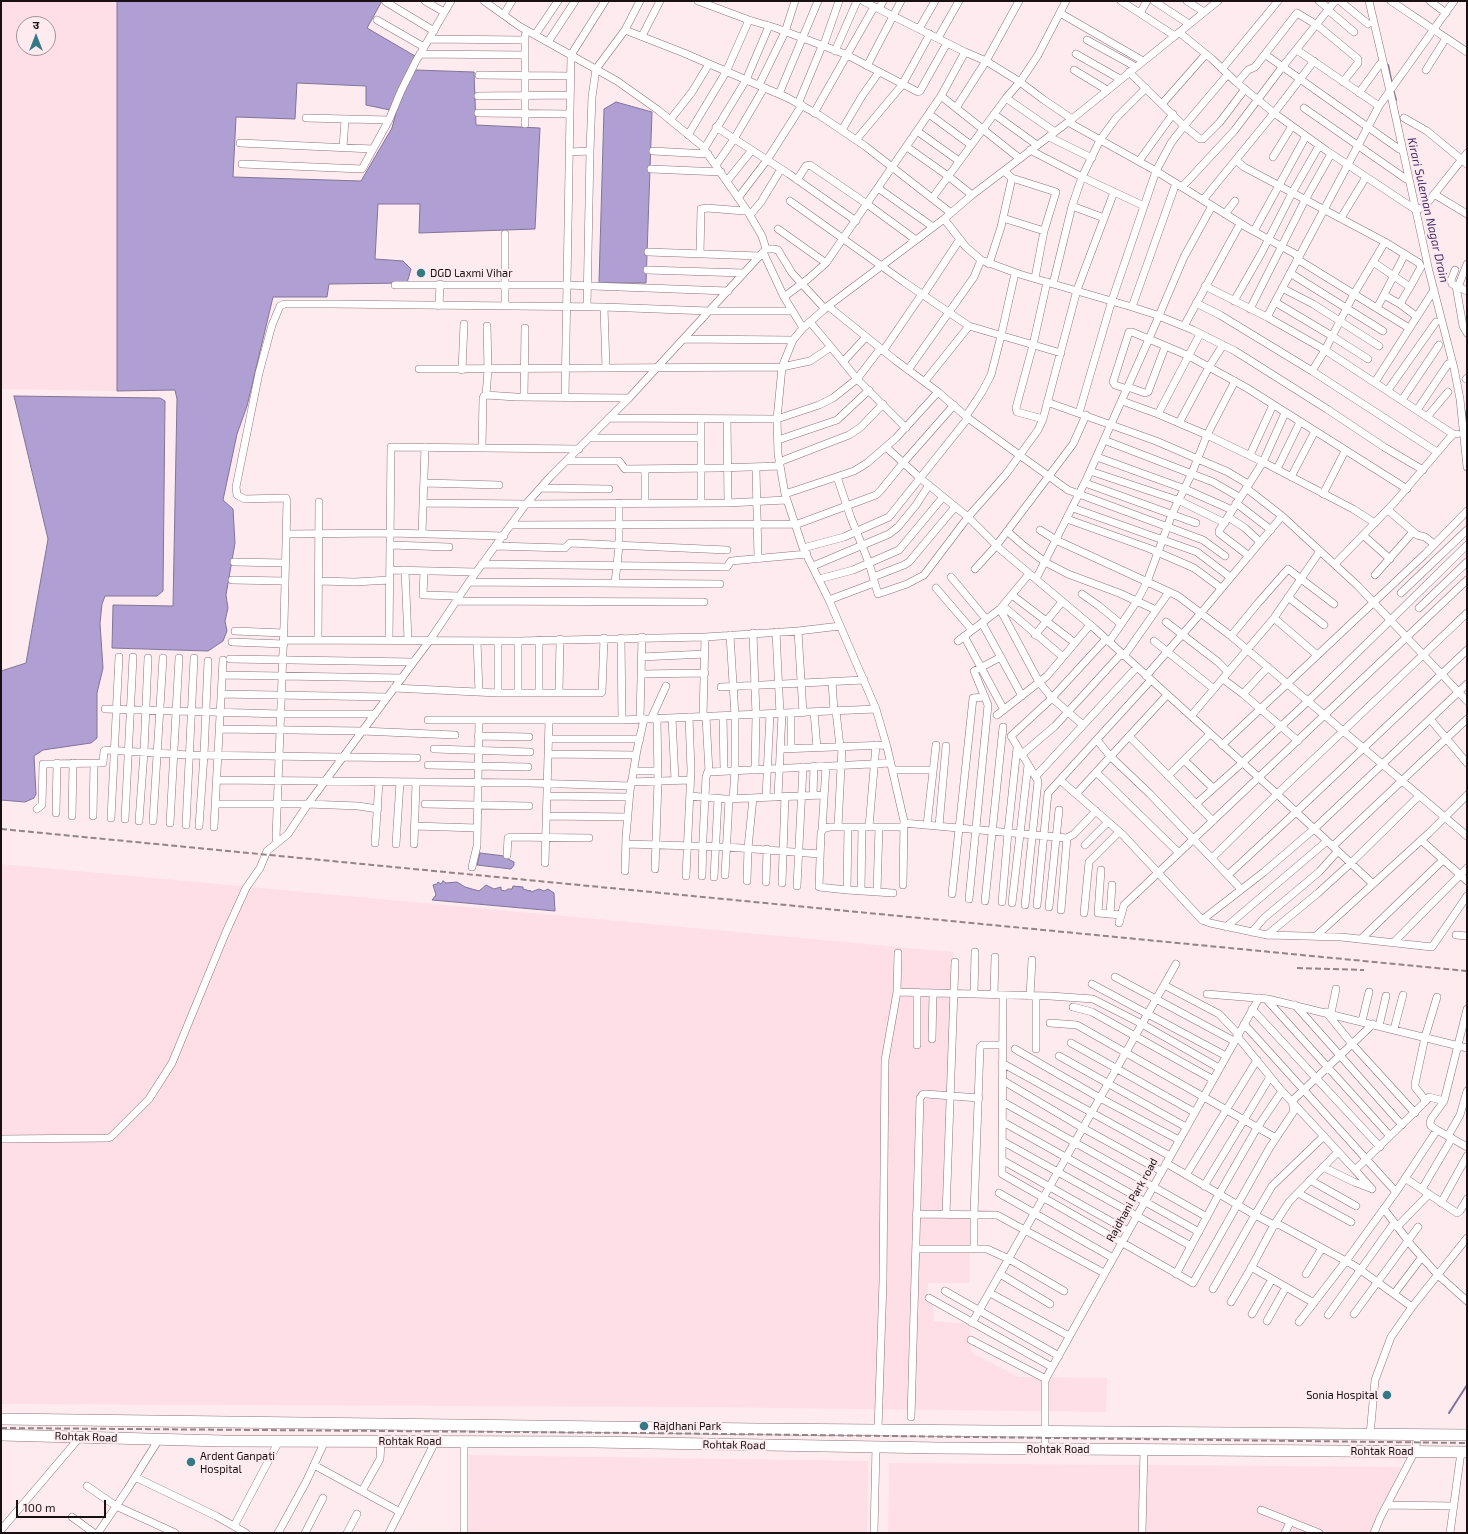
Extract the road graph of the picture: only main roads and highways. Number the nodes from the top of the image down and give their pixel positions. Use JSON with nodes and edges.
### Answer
{"nodes":[{"id":1,"x":1,"y":1419,"type":"edge"},
{"id":2,"x":512,"y":1426,"type":"junction"},
{"id":3,"x":1,"y":1435,"type":"edge"},
{"id":4,"x":1467,"y":1435,"type":"edge"},
{"id":5,"x":512,"y":1442,"type":"junction"},
{"id":6,"x":1464,"y":1452,"type":"edge"}],
"edges":[{"from":1,"to":2,"type":"highway","name":"Rohtak Road"},
{"from":2,"to":4,"type":"highway","name":"Rohtak Road"},
{"from":2,"to":5,"type":"highway"},
{"from":3,"to":5,"type":"highway","name":"Rohtak Road"},
{"from":5,"to":6,"type":"highway","name":"Rohtak Road"}]}
